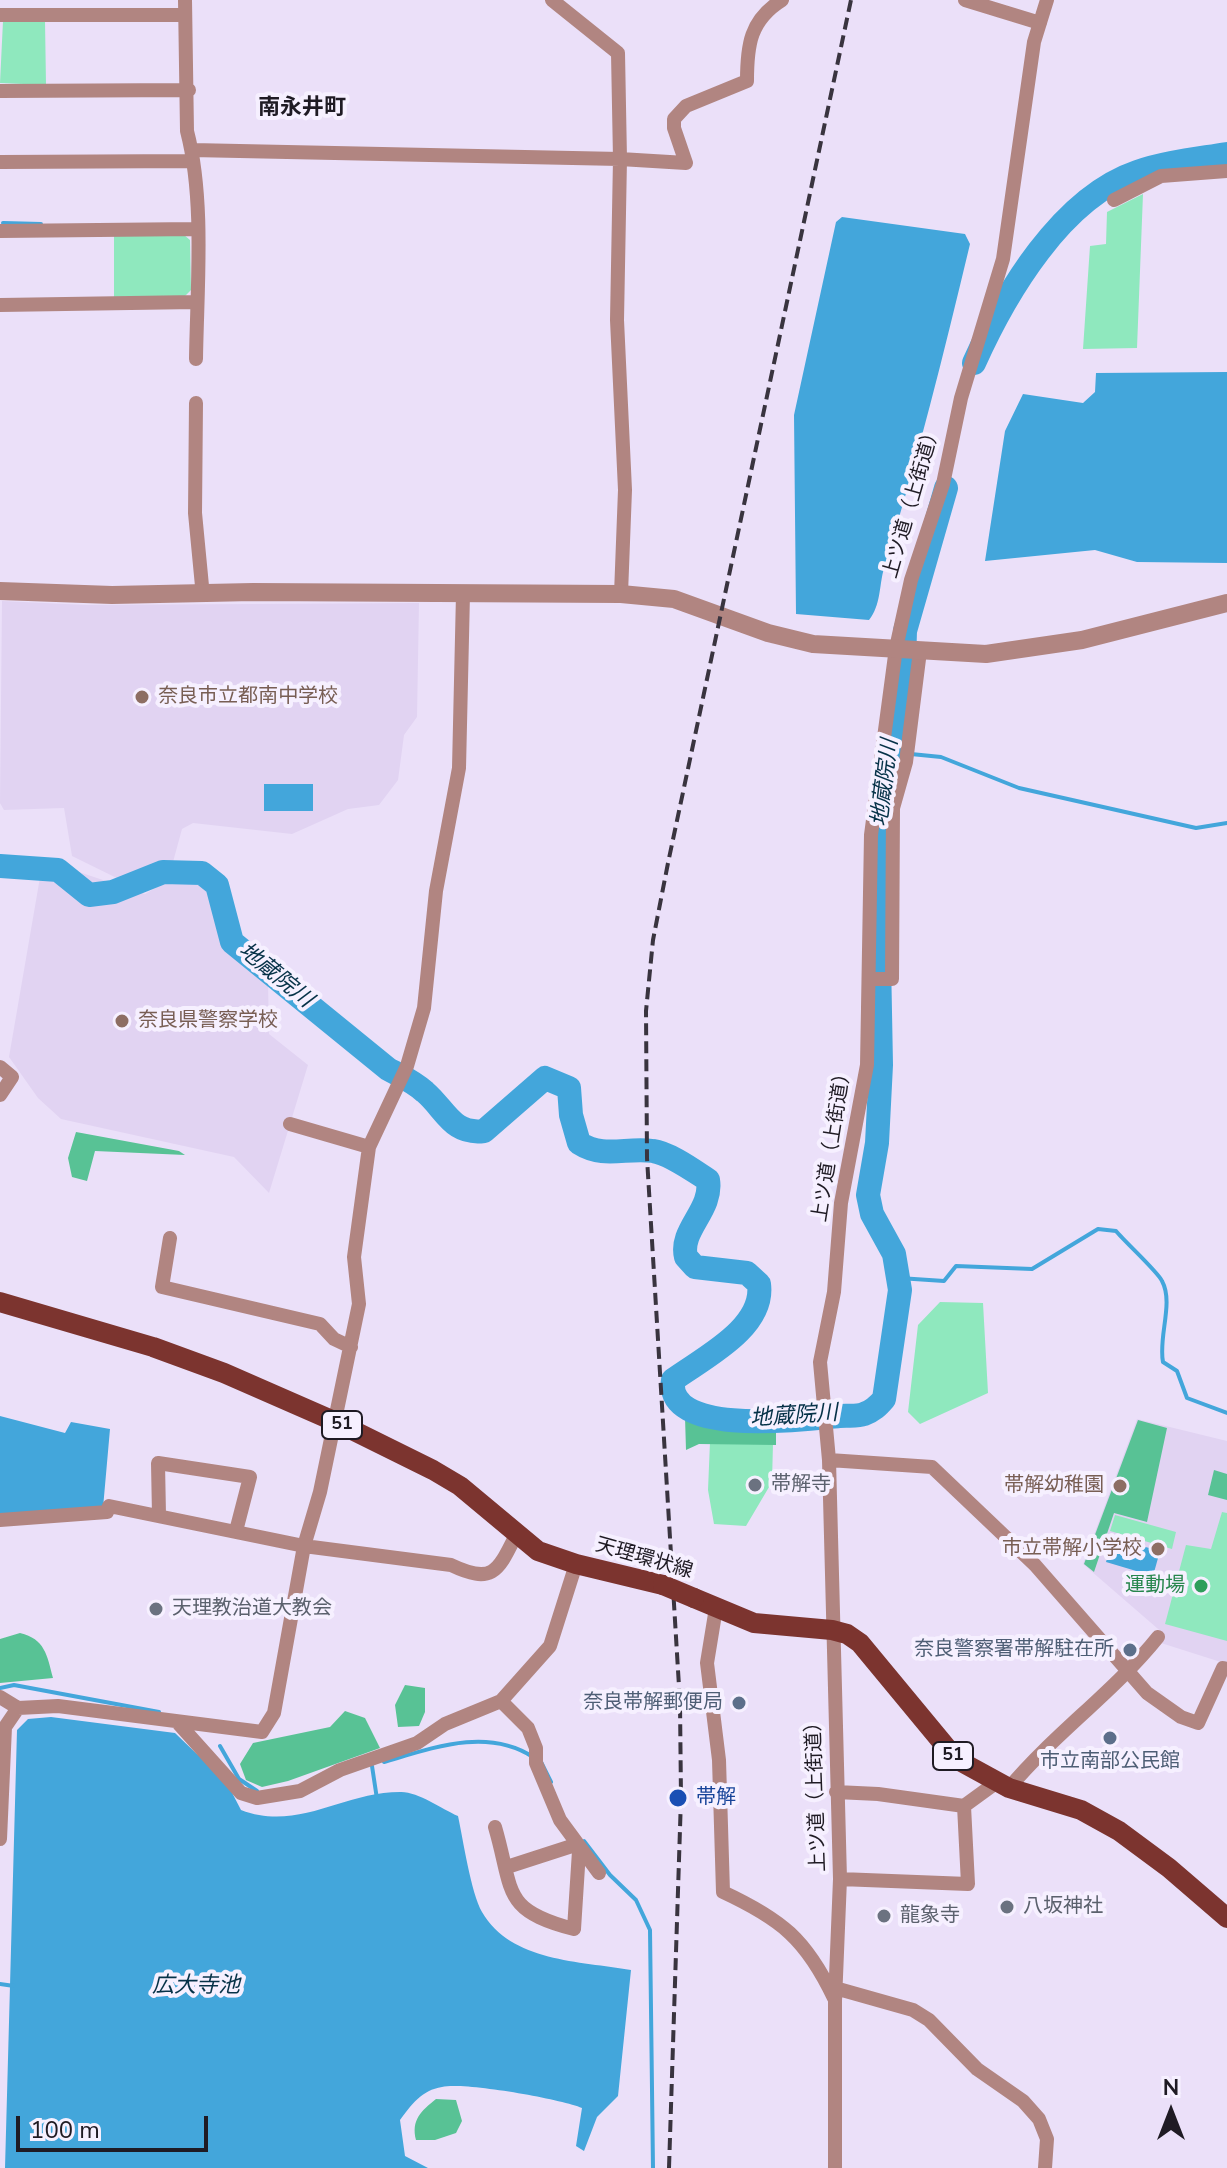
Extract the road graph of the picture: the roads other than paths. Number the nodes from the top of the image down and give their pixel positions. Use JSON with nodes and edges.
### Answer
{"nodes":[{"id":1,"x":552,"y":0,"type":"edge"},
{"id":2,"x":782,"y":0,"type":"edge"},
{"id":3,"x":965,"y":0,"type":"edge"},
{"id":4,"x":1047,"y":0,"type":"edge"},
{"id":5,"x":185,"y":8,"type":"edge"},
{"id":6,"x":0,"y":15,"type":"edge"},
{"id":7,"x":1040,"y":23,"type":"junction"},
{"id":8,"x":189,"y":90,"type":"junction"},
{"id":9,"x":0,"y":91,"type":"edge"},
{"id":10,"x":192,"y":156,"type":"junction"},
{"id":11,"x":620,"y":159,"type":"junction"},
{"id":12,"x":0,"y":162,"type":"edge"},
{"id":13,"x":1227,"y":171,"type":"edge"},
{"id":14,"x":1114,"y":200,"type":"dead end"},
{"id":15,"x":196,"y":229,"type":"junction"},
{"id":16,"x":0,"y":231,"type":"edge"},
{"id":17,"x":196,"y":302,"type":"junction"},
{"id":18,"x":0,"y":305,"type":"edge"},
{"id":19,"x":196,"y":359,"type":"dead end"},
{"id":20,"x":196,"y":403,"type":"dead end"},
{"id":21,"x":202,"y":586,"type":"dead end"},
{"id":22,"x":0,"y":591,"type":"edge"},
{"id":23,"x":463,"y":594,"type":"junction"},
{"id":24,"x":621,"y":594,"type":"junction"},
{"id":25,"x":1227,"y":603,"type":"edge"},
{"id":26,"x":896,"y":648,"type":"junction"},
{"id":27,"x":920,"y":651,"type":"junction"},
{"id":28,"x":878,"y":979,"type":"junction"},
{"id":29,"x":0,"y":1067,"type":"edge"},
{"id":30,"x":0,"y":1095,"type":"edge"},
{"id":31,"x":290,"y":1124,"type":"dead end"},
{"id":32,"x":369,"y":1147,"type":"junction"},
{"id":33,"x":170,"y":1238,"type":"dead end"},
{"id":34,"x":0,"y":1302,"type":"edge"},
{"id":35,"x":351,"y":1347,"type":"junction"},
{"id":36,"x":336,"y":1422,"type":"junction"},
{"id":37,"x":829,"y":1460,"type":"junction"},
{"id":38,"x":159,"y":1515,"type":"junction"},
{"id":39,"x":0,"y":1520,"type":"edge"},
{"id":40,"x":236,"y":1531,"type":"junction"},
{"id":41,"x":516,"y":1535,"type":"junction"},
{"id":42,"x":304,"y":1546,"type":"junction"},
{"id":43,"x":576,"y":1564,"type":"junction"},
{"id":44,"x":716,"y":1608,"type":"junction"},
{"id":45,"x":832,"y":1630,"type":"junction"},
{"id":46,"x":1158,"y":1637,"type":"dead end"},
{"id":47,"x":1227,"y":1669,"type":"edge"},
{"id":48,"x":1126,"y":1673,"type":"junction"},
{"id":49,"x":0,"y":1697,"type":"edge"},
{"id":50,"x":501,"y":1701,"type":"junction"},
{"id":51,"x":18,"y":1708,"type":"junction"},
{"id":52,"x":179,"y":1724,"type":"junction"},
{"id":53,"x":1003,"y":1785,"type":"junction"},
{"id":54,"x":836,"y":1792,"type":"junction"},
{"id":55,"x":964,"y":1806,"type":"junction"},
{"id":56,"x":495,"y":1827,"type":"dead end"},
{"id":57,"x":0,"y":1839,"type":"edge"},
{"id":58,"x":577,"y":1848,"type":"junction"},
{"id":59,"x":507,"y":1867,"type":"junction"},
{"id":60,"x":599,"y":1873,"type":"dead end"},
{"id":61,"x":840,"y":1879,"type":"junction"},
{"id":62,"x":1227,"y":1918,"type":"edge"},
{"id":63,"x":835,"y":1994,"type":"junction"},
{"id":64,"x":835,"y":2168,"type":"edge"},
{"id":65,"x":1045,"y":2168,"type":"edge"}],
"edges":[{"from":1,"to":11,"type":"street"},
{"from":2,"to":11,"type":"street"},
{"from":3,"to":7,"type":"street"},
{"from":4,"to":7,"type":"street","name":"上ツ道（上街道）"},
{"from":5,"to":6,"type":"street"},
{"from":5,"to":8,"type":"street"},
{"from":7,"to":26,"type":"street","name":"上ツ道（上街道）"},
{"from":8,"to":9,"type":"street"},
{"from":8,"to":10,"type":"street"},
{"from":10,"to":11,"type":"street"},
{"from":10,"to":12,"type":"street"},
{"from":10,"to":15,"type":"street"},
{"from":11,"to":24,"type":"street"},
{"from":13,"to":14,"type":"street"},
{"from":15,"to":16,"type":"street"},
{"from":15,"to":17,"type":"street"},
{"from":17,"to":18,"type":"street"},
{"from":17,"to":19,"type":"street"},
{"from":20,"to":21,"type":"street"},
{"from":22,"to":23,"type":"street"},
{"from":23,"to":24,"type":"street"},
{"from":23,"to":32,"type":"street"},
{"from":24,"to":26,"type":"street"},
{"from":25,"to":27,"type":"street"},
{"from":26,"to":27,"type":"street"},
{"from":26,"to":28,"type":"street","name":"上ツ道（上街道）"},
{"from":27,"to":28,"type":"street"},
{"from":28,"to":37,"type":"street","name":"上ツ道（上街道）"},
{"from":29,"to":30,"type":"street"},
{"from":31,"to":32,"type":"street"},
{"from":32,"to":35,"type":"street"},
{"from":33,"to":35,"type":"street"},
{"from":34,"to":36,"type":"main road","name":"天理環状線","number":"51"},
{"from":35,"to":36,"type":"street"},
{"from":36,"to":41,"type":"main road","name":"天理環状線","number":"51"},
{"from":36,"to":42,"type":"street"},
{"from":37,"to":45,"type":"street","name":"上ツ道（上街道）"},
{"from":37,"to":48,"type":"street"},
{"from":38,"to":39,"type":"street"},
{"from":38,"to":40,"type":"street"},
{"from":38,"to":40,"type":"street"},
{"from":40,"to":42,"type":"street"},
{"from":41,"to":42,"type":"street"},
{"from":41,"to":43,"type":"main road","name":"天理環状線","number":"51"},
{"from":42,"to":52,"type":"street"},
{"from":43,"to":44,"type":"main road","name":"天理環状線","number":"51","bridge":true},
{"from":43,"to":50,"type":"street"},
{"from":44,"to":45,"type":"main road","name":"天理環状線","number":"51"},
{"from":44,"to":63,"type":"street"},
{"from":45,"to":53,"type":"main road","name":"天理環状線","number":"51"},
{"from":45,"to":54,"type":"street","name":"上ツ道（上街道）"},
{"from":46,"to":48,"type":"street"},
{"from":47,"to":48,"type":"street"},
{"from":48,"to":53,"type":"street"},
{"from":49,"to":51,"type":"street"},
{"from":50,"to":52,"type":"street"},
{"from":50,"to":58,"type":"street"},
{"from":51,"to":52,"type":"street"},
{"from":51,"to":57,"type":"street"},
{"from":53,"to":55,"type":"street"},
{"from":53,"to":62,"type":"main road","name":"天理環状線","number":"51"},
{"from":54,"to":55,"type":"street"},
{"from":54,"to":61,"type":"street","name":"上ツ道（上街道）"},
{"from":55,"to":61,"type":"street"},
{"from":56,"to":59,"type":"street"},
{"from":58,"to":59,"type":"street"},
{"from":58,"to":59,"type":"street"},
{"from":58,"to":60,"type":"street"},
{"from":61,"to":63,"type":"street","name":"上ツ道（上街道）"},
{"from":63,"to":64,"type":"street","name":"上ツ道（上街道）"},
{"from":63,"to":65,"type":"street"}]}
